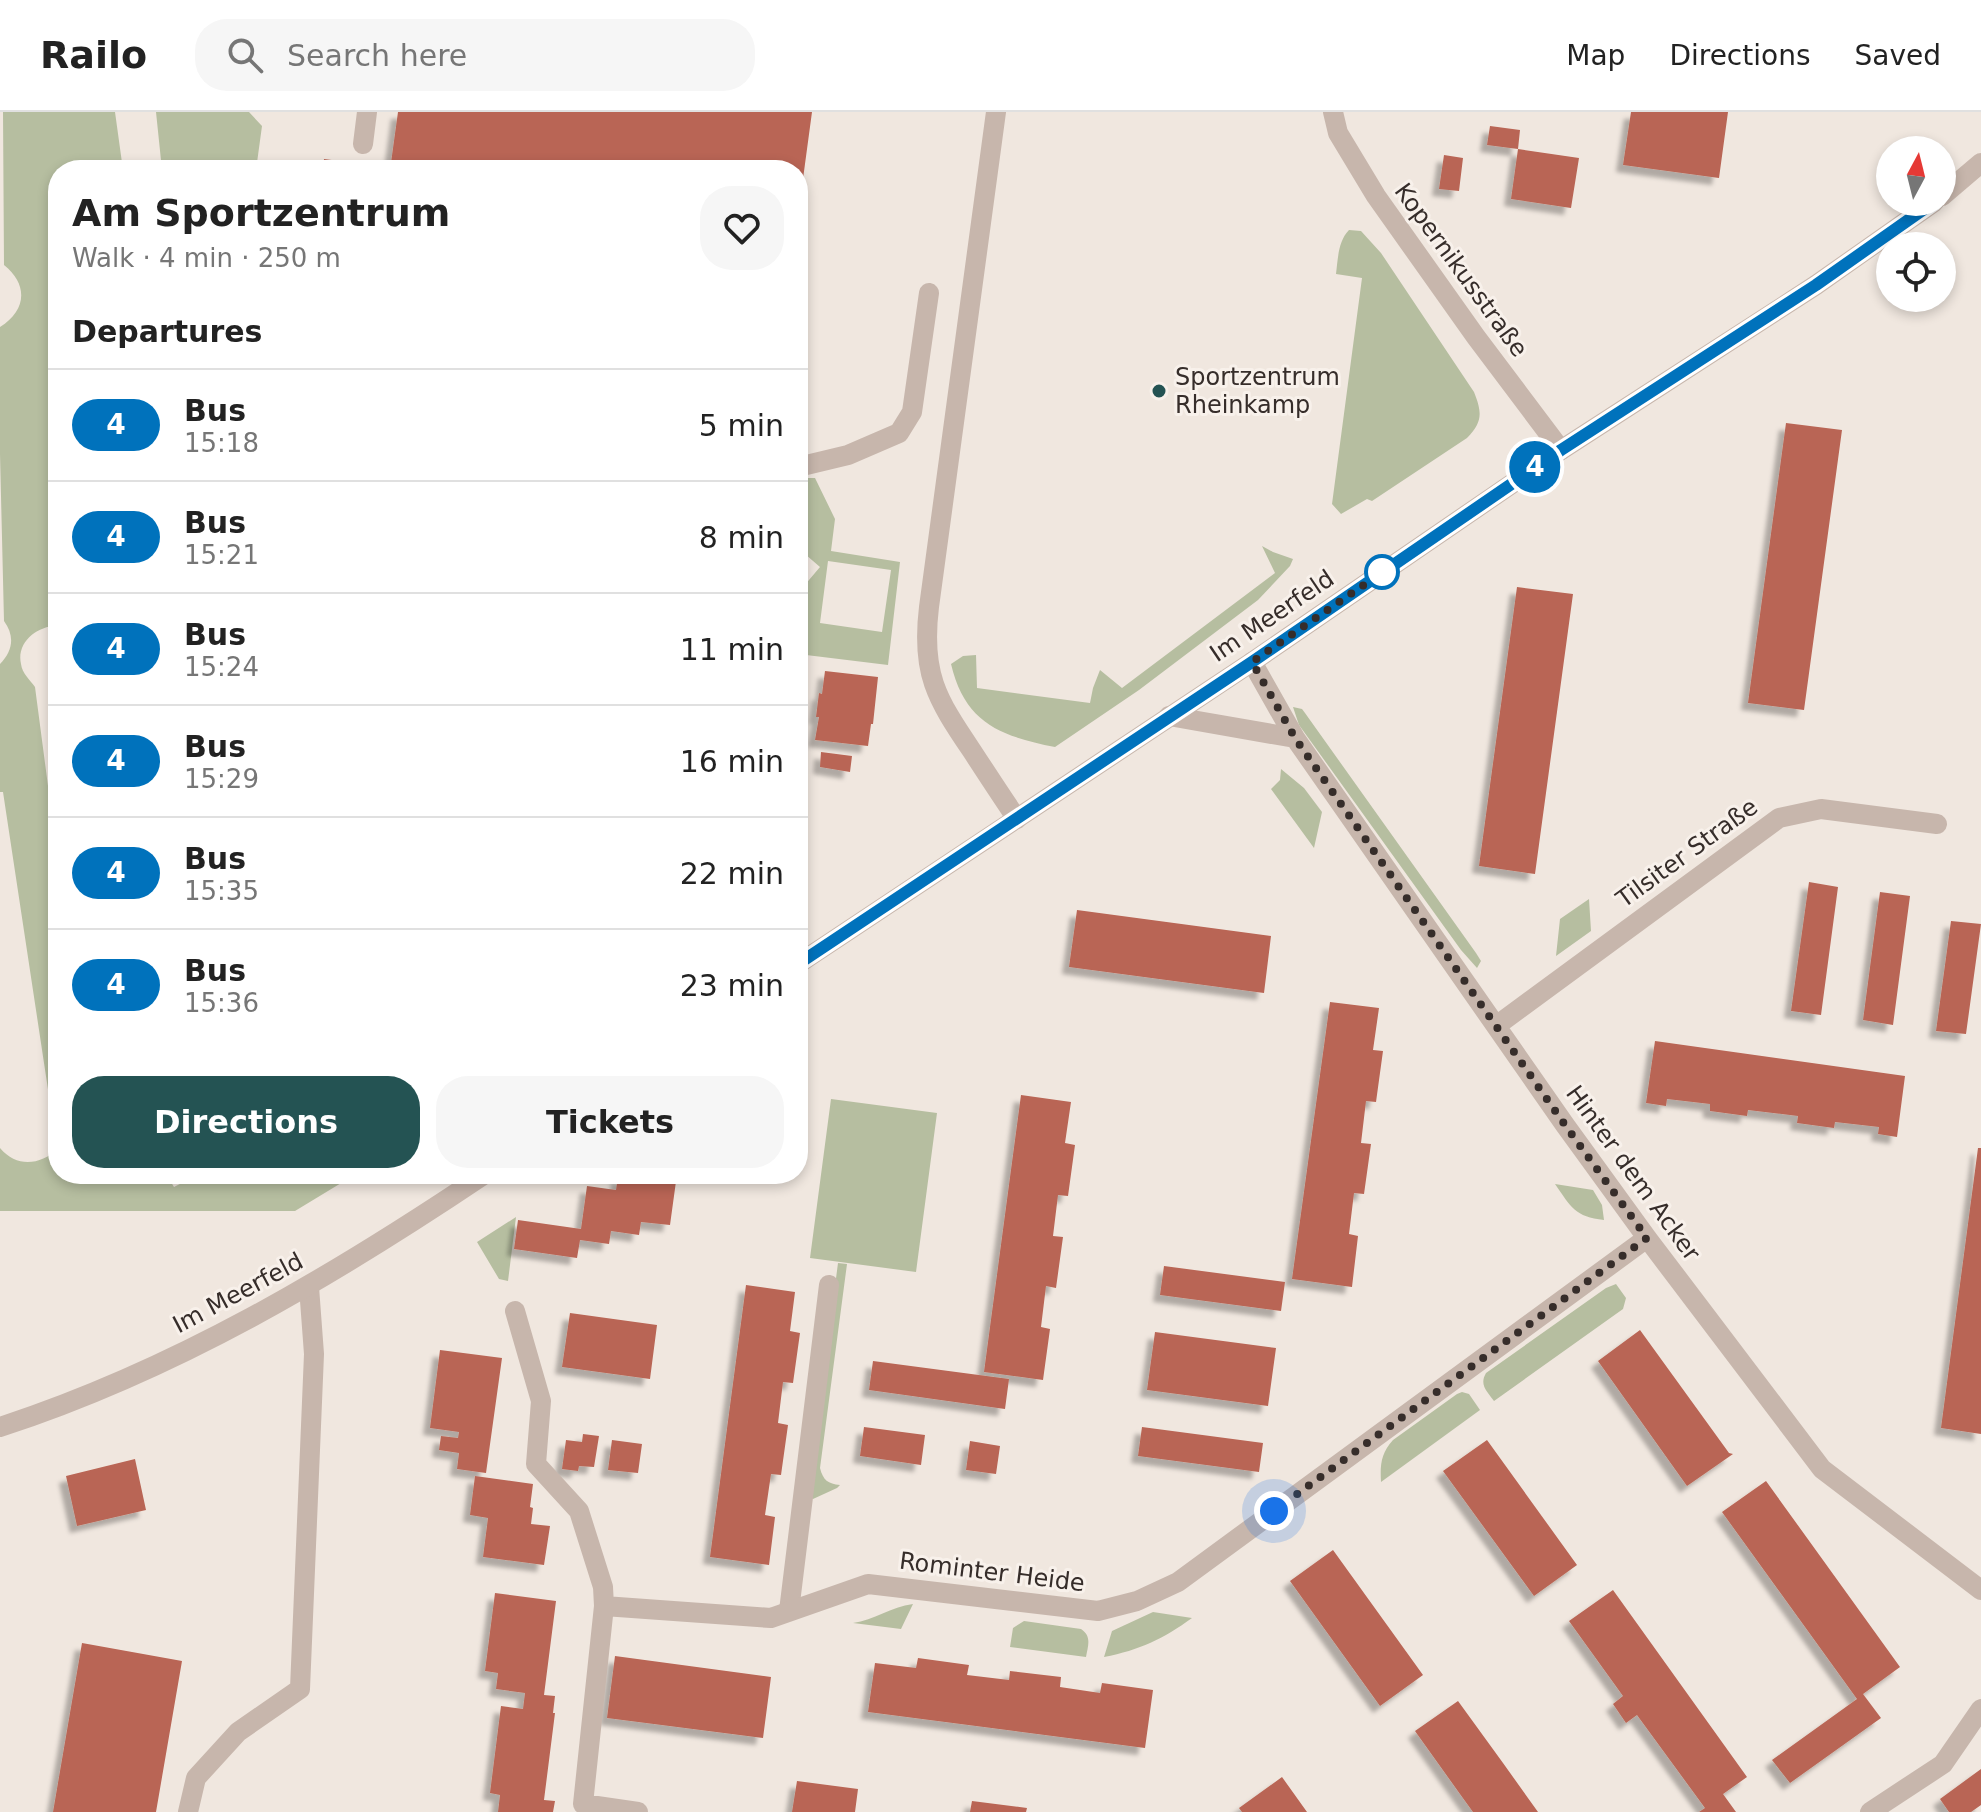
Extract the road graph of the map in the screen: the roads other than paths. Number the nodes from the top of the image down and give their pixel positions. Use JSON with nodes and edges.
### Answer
{"nodes":[{"id":1,"x":367,"y":112,"type":"edge"},
{"id":2,"x":996,"y":112,"type":"edge"},
{"id":3,"x":1333,"y":112,"type":"edge"},
{"id":4,"x":363,"y":144,"type":"dead end"},
{"id":5,"x":1981,"y":163,"type":"edge"},
{"id":6,"x":1956,"y":184,"type":"edge"},
{"id":7,"x":1914,"y":216,"type":"edge"},
{"id":8,"x":929,"y":293,"type":"dead end"},
{"id":9,"x":1561,"y":450,"type":"junction"},
{"id":10,"x":808,"y":465,"type":"edge"},
{"id":11,"x":1252,"y":662,"type":"junction"},
{"id":12,"x":1169,"y":716,"type":"junction"},
{"id":13,"x":1295,"y":738,"type":"junction"},
{"id":14,"x":1017,"y":819,"type":"junction"},
{"id":15,"x":1937,"y":824,"type":"dead end"},
{"id":16,"x":808,"y":957,"type":"edge"},
{"id":17,"x":1496,"y":1026,"type":"junction"},
{"id":18,"x":469,"y":1184,"type":"edge"},
{"id":19,"x":1647,"y":1238,"type":"junction"},
{"id":20,"x":829,"y":1285,"type":"dead end"},
{"id":21,"x":309,"y":1287,"type":"junction"},
{"id":22,"x":515,"y":1311,"type":"dead end"},
{"id":23,"x":0,"y":1427,"type":"edge"},
{"id":24,"x":1981,"y":1590,"type":"edge"},
{"id":25,"x":604,"y":1606,"type":"junction"},
{"id":26,"x":789,"y":1611,"type":"junction"},
{"id":27,"x":1981,"y":1709,"type":"edge"},
{"id":28,"x":188,"y":1812,"type":"edge"},
{"id":29,"x":638,"y":1812,"type":"edge"},
{"id":30,"x":1870,"y":1812,"type":"edge"}],
"edges":[{"from":1,"to":4,"type":"street"},
{"from":2,"to":14,"type":"street"},
{"from":3,"to":9,"type":"street","name":"Kopernikusstraße"},
{"from":5,"to":6,"type":"street"},
{"from":7,"to":9,"type":"street","name":"Im Meerfeld"},
{"from":8,"to":10,"type":"street"},
{"from":9,"to":11,"type":"street","name":"Im Meerfeld"},
{"from":11,"to":12,"type":"street","name":"Im Meerfeld"},
{"from":11,"to":13,"type":"street","name":"Hinter dem Acker"},
{"from":12,"to":13,"type":"street"},
{"from":12,"to":14,"type":"street","name":"Im Meerfeld"},
{"from":13,"to":17,"type":"street","name":"Hinter dem Acker"},
{"from":14,"to":16,"type":"street","name":"Im Meerfeld"},
{"from":15,"to":17,"type":"street","name":"Tilsiter Straße"},
{"from":17,"to":19,"type":"street","name":"Hinter dem Acker"},
{"from":18,"to":21,"type":"street","name":"Im Meerfeld"},
{"from":19,"to":24,"type":"street","name":"Hinter dem Acker"},
{"from":19,"to":26,"type":"street","name":"Rominter Heide"},
{"from":20,"to":26,"type":"street"},
{"from":21,"to":23,"type":"street","name":"Im Meerfeld"},
{"from":21,"to":28,"type":"street"},
{"from":22,"to":25,"type":"street"},
{"from":25,"to":26,"type":"street","name":"Rominter Heide"},
{"from":25,"to":29,"type":"street"},
{"from":27,"to":30,"type":"street"}]}
